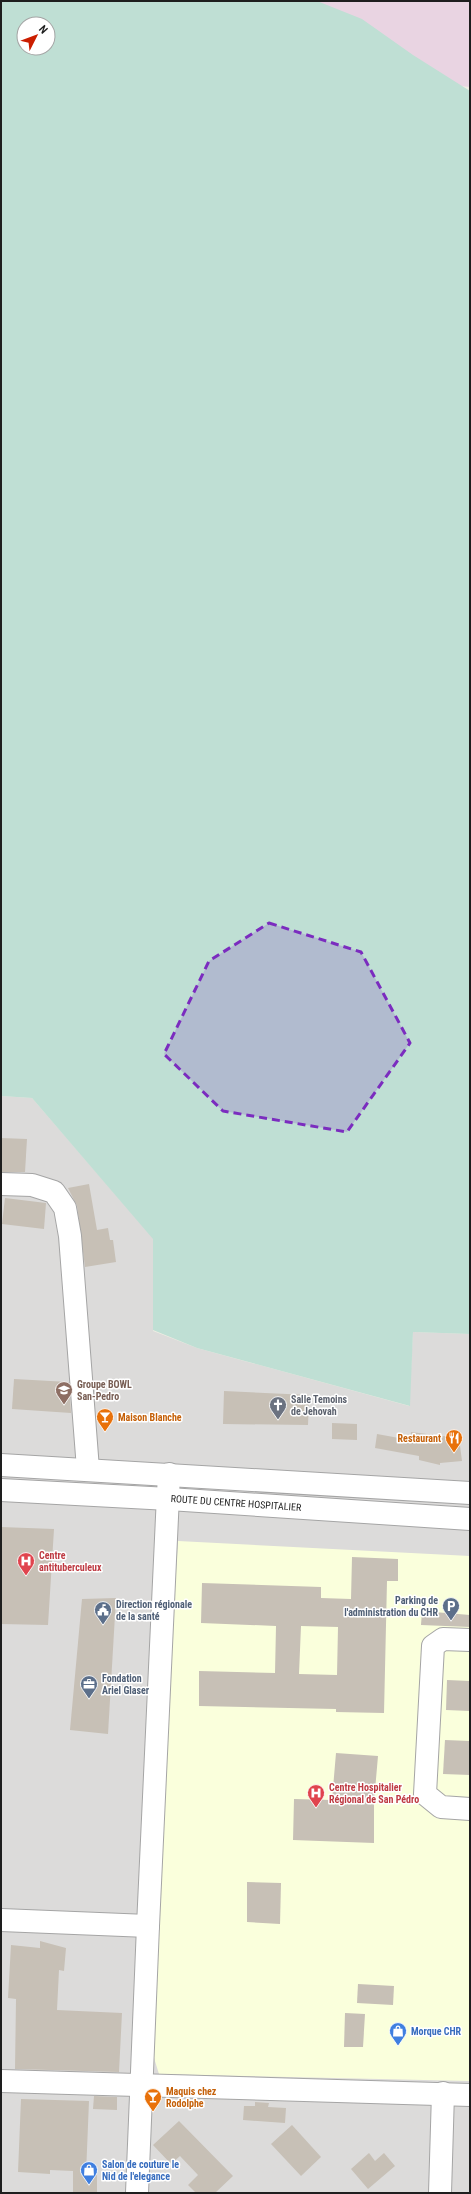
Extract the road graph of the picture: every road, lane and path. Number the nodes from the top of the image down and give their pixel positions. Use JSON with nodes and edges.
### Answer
{"nodes":[{"id":1,"x":1,"y":1184,"type":"edge"},
{"id":2,"x":1,"y":1465,"type":"edge"},
{"id":3,"x":88,"y":1469,"type":"junction"},
{"id":4,"x":169,"y":1474,"type":"junction"},
{"id":5,"x":1,"y":1490,"type":"edge"},
{"id":6,"x":470,"y":1493,"type":"edge"},
{"id":7,"x":168,"y":1498,"type":"junction"},
{"id":8,"x":470,"y":1519,"type":"edge"},
{"id":9,"x":470,"y":1640,"type":"edge"},
{"id":10,"x":470,"y":1809,"type":"edge"},
{"id":11,"x":1,"y":1920,"type":"edge"},
{"id":12,"x":148,"y":1926,"type":"junction"},
{"id":13,"x":1,"y":2081,"type":"edge"},
{"id":14,"x":142,"y":2085,"type":"junction"},
{"id":15,"x":443,"y":2093,"type":"junction"},
{"id":16,"x":470,"y":2094,"type":"edge"},
{"id":17,"x":138,"y":2193,"type":"edge"},
{"id":18,"x":440,"y":2193,"type":"edge"}],
"edges":[{"from":1,"to":3,"type":"street"},
{"from":2,"to":3,"type":"street"},
{"from":3,"to":4,"type":"street"},
{"from":4,"to":6,"type":"street"},
{"from":4,"to":7,"type":"street"},
{"from":5,"to":7,"type":"street","name":"ROUTE DU CENTRE HOSPITALIER"},
{"from":7,"to":8,"type":"street","name":"ROUTE DU CENTRE HOSPITALIER"},
{"from":7,"to":12,"type":"street"},
{"from":9,"to":10,"type":"street"},
{"from":11,"to":12,"type":"street"},
{"from":12,"to":14,"type":"street"},
{"from":13,"to":14,"type":"street"},
{"from":14,"to":15,"type":"street"},
{"from":14,"to":17,"type":"street"},
{"from":15,"to":16,"type":"street"},
{"from":15,"to":18,"type":"street"}]}
